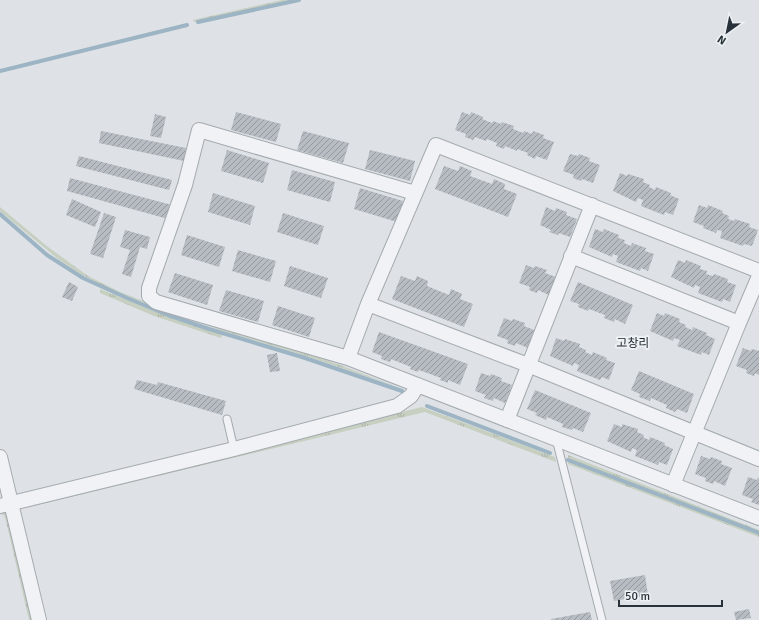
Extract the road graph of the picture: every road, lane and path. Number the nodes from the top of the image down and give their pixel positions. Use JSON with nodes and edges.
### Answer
{"nodes":[{"id":1,"x":415,"y":193,"type":"junction"},
{"id":2,"x":592,"y":205,"type":"junction"},
{"id":3,"x":571,"y":256,"type":"junction"},
{"id":4,"x":759,"y":271,"type":"edge"},
{"id":5,"x":759,"y":276,"type":"edge"},
{"id":6,"x":368,"y":304,"type":"junction"},
{"id":7,"x":739,"y":323,"type":"junction"},
{"id":8,"x":348,"y":358,"type":"junction"},
{"id":9,"x":528,"y":365,"type":"junction"},
{"id":10,"x":418,"y":385,"type":"junction"},
{"id":11,"x":226,"y":419,"type":"dead end"},
{"id":12,"x":507,"y":420,"type":"junction"},
{"id":13,"x":694,"y":433,"type":"junction"},
{"id":14,"x":556,"y":439,"type":"junction"},
{"id":15,"x":234,"y":449,"type":"junction"},
{"id":16,"x":0,"y":457,"type":"edge"},
{"id":17,"x":759,"y":459,"type":"edge"},
{"id":18,"x":673,"y":485,"type":"junction"},
{"id":19,"x":6,"y":504,"type":"edge"},
{"id":20,"x":759,"y":518,"type":"edge"},
{"id":21,"x":39,"y":620,"type":"edge"},
{"id":22,"x":602,"y":620,"type":"edge"}],
"edges":[{"from":1,"to":2,"type":"street"},
{"from":1,"to":6,"type":"street"},
{"from":1,"to":8,"type":"street"},
{"from":2,"to":3,"type":"street"},
{"from":2,"to":4,"type":"street"},
{"from":3,"to":7,"type":"street"},
{"from":3,"to":9,"type":"street"},
{"from":5,"to":7,"type":"street"},
{"from":6,"to":8,"type":"street"},
{"from":6,"to":9,"type":"street"},
{"from":7,"to":13,"type":"street"},
{"from":8,"to":10,"type":"street"},
{"from":9,"to":12,"type":"street"},
{"from":9,"to":13,"type":"street"},
{"from":10,"to":12,"type":"street"},
{"from":10,"to":15,"type":"street"},
{"from":11,"to":15,"type":"lane"},
{"from":12,"to":14,"type":"street"},
{"from":13,"to":17,"type":"street"},
{"from":13,"to":18,"type":"street"},
{"from":14,"to":18,"type":"street"},
{"from":14,"to":22,"type":"lane"},
{"from":15,"to":19,"type":"street"},
{"from":16,"to":19,"type":"street"},
{"from":18,"to":20,"type":"street"},
{"from":19,"to":21,"type":"street"}]}
